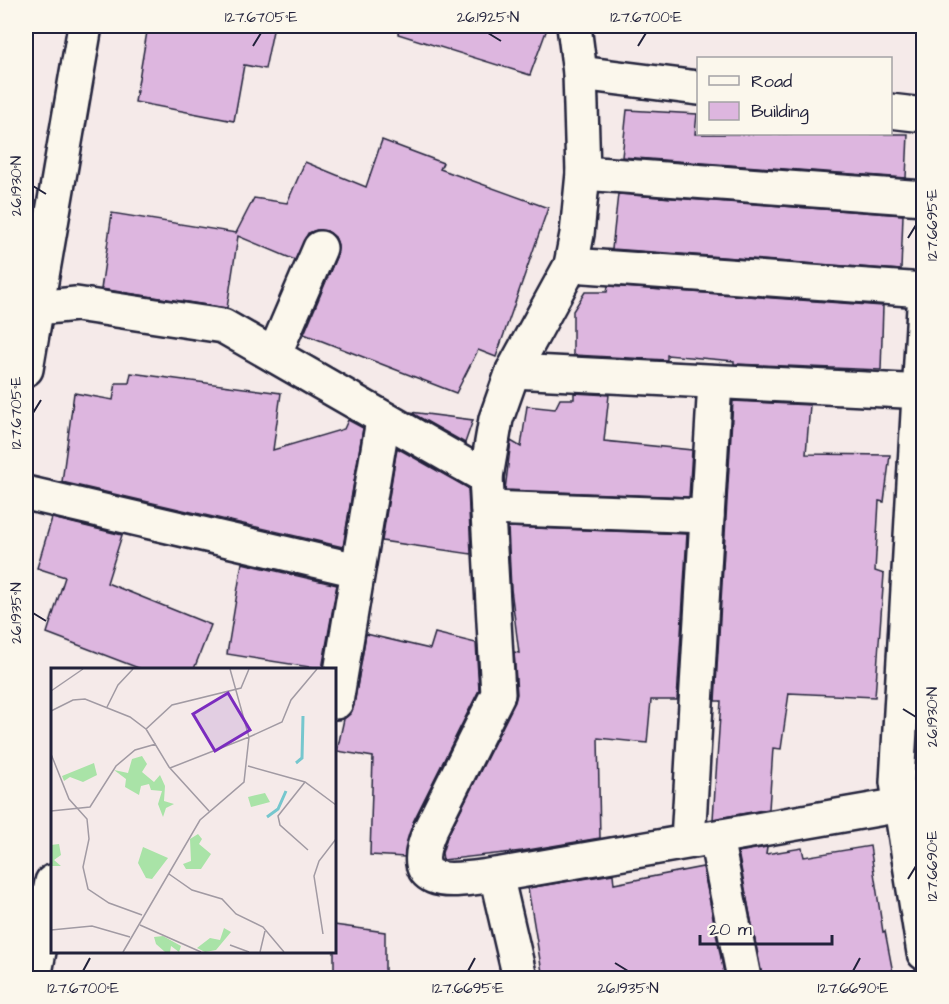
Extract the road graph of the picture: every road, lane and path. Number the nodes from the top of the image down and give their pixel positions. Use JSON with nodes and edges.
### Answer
{"nodes":[{"id":1,"x":85,"y":26,"type":"edge"},
{"id":2,"x":574,"y":26,"type":"edge"},
{"id":3,"x":580,"y":73,"type":"junction"},
{"id":4,"x":697,"y":88,"type":"edge"},
{"id":5,"x":892,"y":111,"type":"edge"},
{"id":6,"x":924,"y":115,"type":"edge"},
{"id":7,"x":584,"y":173,"type":"junction"},
{"id":8,"x":924,"y":198,"type":"edge"},
{"id":9,"x":36,"y":241,"type":"edge"},
{"id":10,"x":320,"y":248,"type":"dead end"},
{"id":11,"x":571,"y":265,"type":"junction"},
{"id":12,"x":924,"y":290,"type":"edge"},
{"id":13,"x":924,"y":308,"type":"edge"},
{"id":14,"x":31,"y":311,"type":"edge"},
{"id":15,"x":274,"y":356,"type":"junction"},
{"id":16,"x":26,"y":369,"type":"edge"},
{"id":17,"x":513,"y":372,"type":"junction"},
{"id":18,"x":715,"y":382,"type":"junction"},
{"id":19,"x":921,"y":392,"type":"edge"},
{"id":20,"x":383,"y":420,"type":"junction"},
{"id":21,"x":487,"y":492,"type":"junction"},
{"id":22,"x":26,"y":493,"type":"edge"},
{"id":23,"x":707,"y":516,"type":"junction"},
{"id":24,"x":357,"y":570,"type":"junction"},
{"id":25,"x":336,"y":702,"type":"dead end"},
{"id":26,"x":912,"y":803,"type":"edge"},
{"id":27,"x":702,"y":839,"type":"junction"},
{"id":28,"x":496,"y":875,"type":"junction"},
{"id":29,"x":51,"y":887,"type":"edge"},
{"id":30,"x":924,"y":953,"type":"edge"},
{"id":31,"x":34,"y":978,"type":"edge"},
{"id":32,"x":520,"y":978,"type":"edge"},
{"id":33,"x":744,"y":978,"type":"edge"}],
"edges":[{"from":1,"to":9,"type":"street"},
{"from":2,"to":3,"type":"street"},
{"from":3,"to":4,"type":"street"},
{"from":3,"to":7,"type":"street"},
{"from":5,"to":6,"type":"street"},
{"from":7,"to":8,"type":"street"},
{"from":7,"to":11,"type":"street"},
{"from":9,"to":14,"type":"street"},
{"from":10,"to":15,"type":"street"},
{"from":11,"to":12,"type":"street"},
{"from":11,"to":17,"type":"street"},
{"from":13,"to":19,"type":"street"},
{"from":14,"to":15,"type":"street"},
{"from":14,"to":16,"type":"street"},
{"from":15,"to":20,"type":"street"},
{"from":17,"to":18,"type":"street"},
{"from":17,"to":21,"type":"street"},
{"from":18,"to":19,"type":"street"},
{"from":18,"to":23,"type":"street"},
{"from":19,"to":26,"type":"street"},
{"from":20,"to":21,"type":"street"},
{"from":20,"to":24,"type":"street"},
{"from":21,"to":23,"type":"street"},
{"from":21,"to":28,"type":"street"},
{"from":22,"to":24,"type":"street"},
{"from":23,"to":27,"type":"street"},
{"from":24,"to":25,"type":"street"},
{"from":26,"to":27,"type":"street"},
{"from":26,"to":30,"type":"street"},
{"from":27,"to":28,"type":"street"},
{"from":27,"to":33,"type":"street"},
{"from":28,"to":32,"type":"street"},
{"from":29,"to":31,"type":"street"}]}
